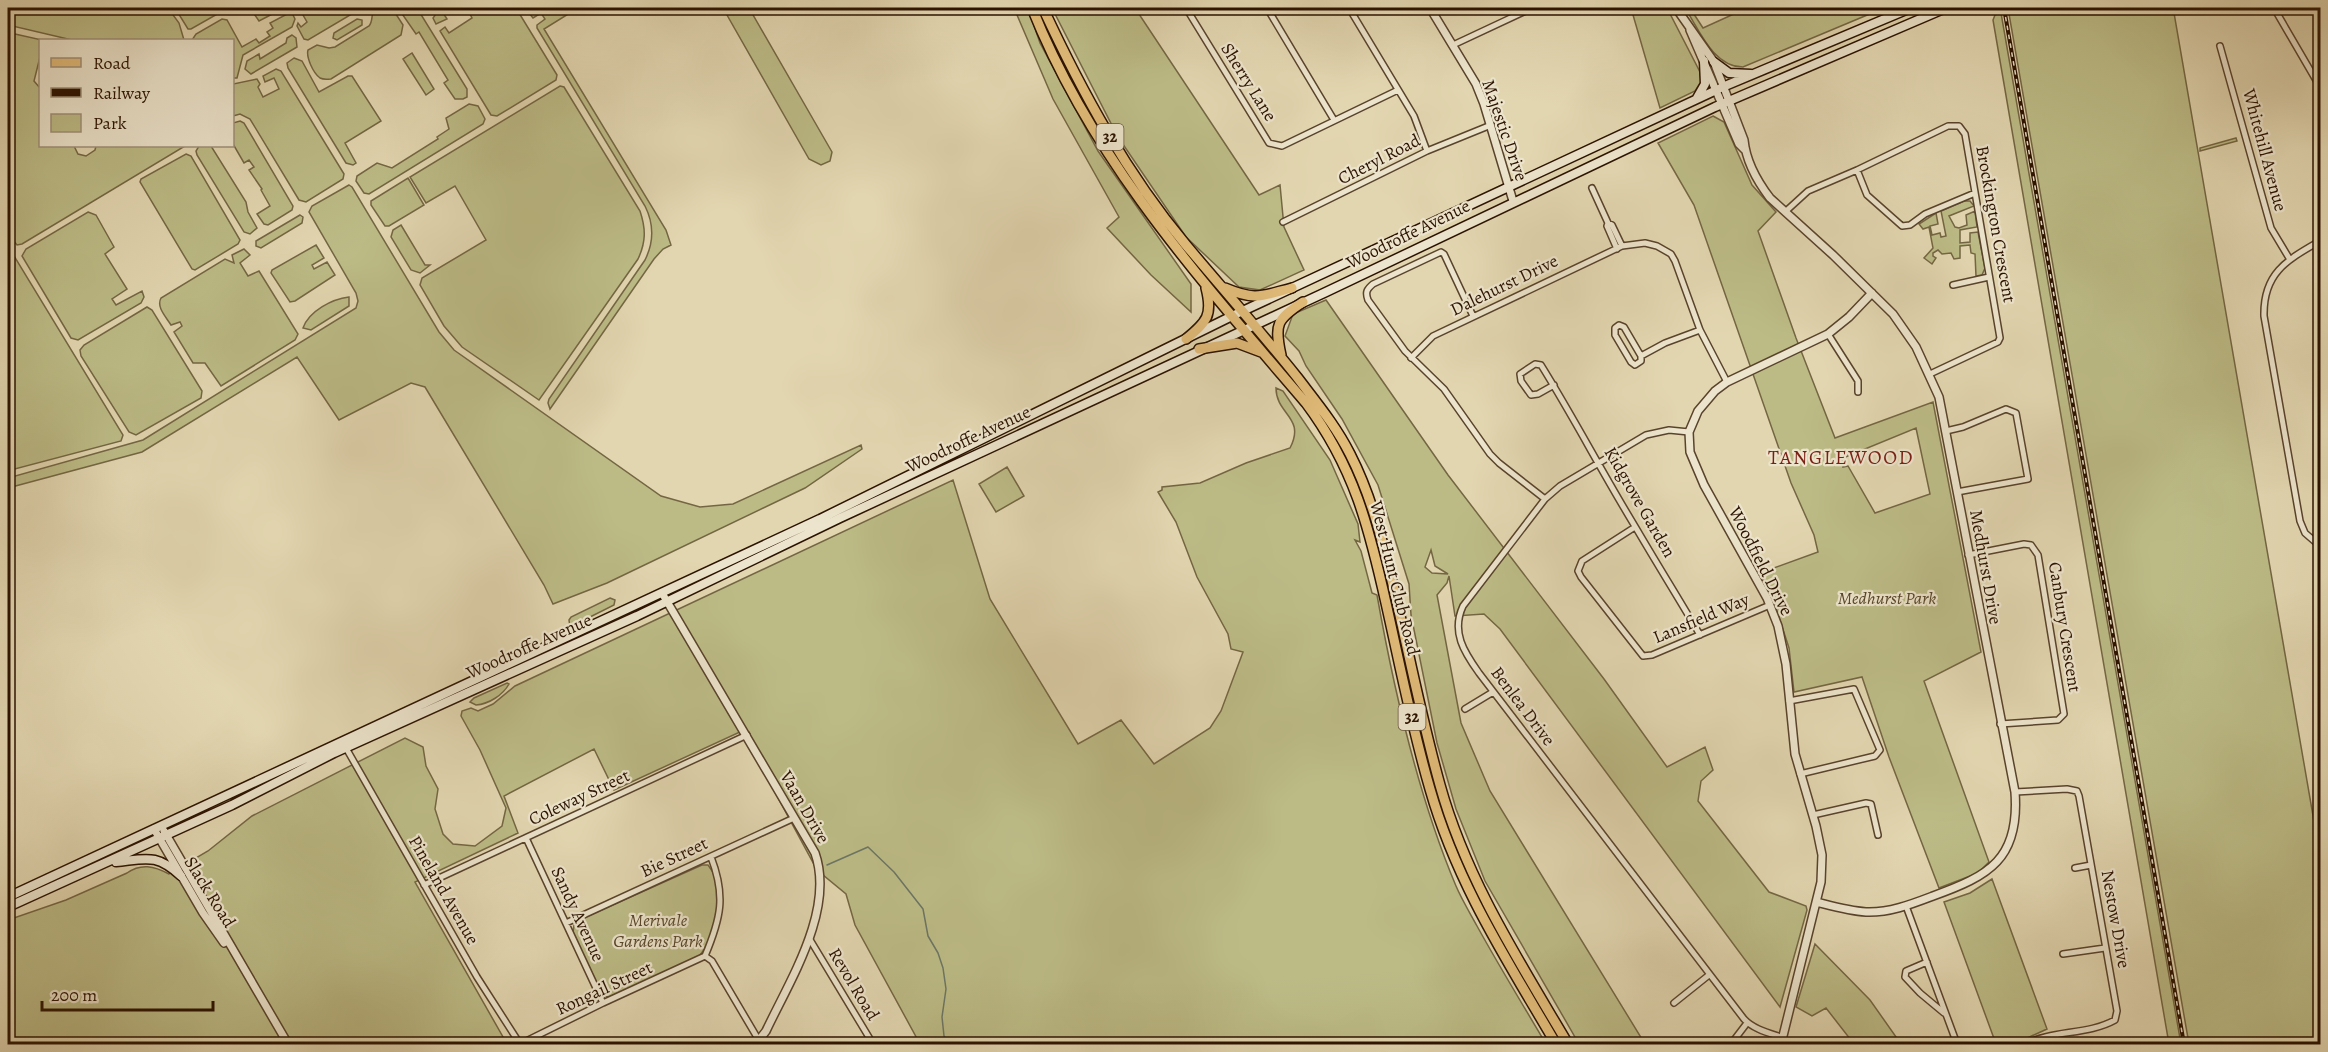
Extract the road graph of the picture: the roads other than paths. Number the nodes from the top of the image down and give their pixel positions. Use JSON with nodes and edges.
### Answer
{"nodes":[{"id":1,"x":1032,"y":8,"type":"edge"},
{"id":2,"x":1044,"y":8,"type":"edge"},
{"id":3,"x":1186,"y":8,"type":"edge"},
{"id":4,"x":1267,"y":8,"type":"edge"},
{"id":5,"x":1349,"y":8,"type":"edge"},
{"id":6,"x":1430,"y":8,"type":"edge"},
{"id":7,"x":1511,"y":8,"type":"edge"},
{"id":8,"x":1532,"y":8,"type":"edge"},
{"id":9,"x":1676,"y":8,"type":"edge"},
{"id":10,"x":1911,"y":8,"type":"edge"},
{"id":11,"x":1946,"y":8,"type":"edge"},
{"id":12,"x":2274,"y":8,"type":"edge"},
{"id":13,"x":1515,"y":15,"type":"junction"},
{"id":14,"x":1689,"y":27,"type":"junction"},
{"id":15,"x":1453,"y":45,"type":"junction"},
{"id":16,"x":2220,"y":46,"type":"dead end"},
{"id":17,"x":1704,"y":61,"type":"junction"},
{"id":18,"x":1714,"y":62,"type":"junction"},
{"id":19,"x":1754,"y":74,"type":"junction"},
{"id":20,"x":2320,"y":87,"type":"edge"},
{"id":21,"x":1721,"y":88,"type":"junction"},
{"id":22,"x":1398,"y":90,"type":"junction"},
{"id":23,"x":1695,"y":100,"type":"junction"},
{"id":24,"x":1730,"y":100,"type":"junction"},
{"id":25,"x":1721,"y":104,"type":"junction"},
{"id":26,"x":1334,"y":120,"type":"junction"},
{"id":27,"x":1491,"y":125,"type":"junction"},
{"id":28,"x":1745,"y":150,"type":"junction"},
{"id":29,"x":1427,"y":151,"type":"junction"},
{"id":30,"x":1857,"y":170,"type":"junction"},
{"id":31,"x":1509,"y":188,"type":"junction"},
{"id":32,"x":1592,"y":188,"type":"dead end"},
{"id":33,"x":1975,"y":193,"type":"junction"},
{"id":34,"x":1513,"y":201,"type":"junction"},
{"id":35,"x":1785,"y":212,"type":"junction"},
{"id":36,"x":1443,"y":219,"type":"junction"},
{"id":37,"x":1283,"y":222,"type":"dead end"},
{"id":38,"x":1449,"y":232,"type":"junction"},
{"id":39,"x":2319,"y":245,"type":"edge"},
{"id":40,"x":1619,"y":247,"type":"junction"},
{"id":41,"x":2289,"y":258,"type":"junction"},
{"id":42,"x":1989,"y":277,"type":"junction"},
{"id":43,"x":1204,"y":282,"type":"junction"},
{"id":44,"x":1953,"y":285,"type":"dead end"},
{"id":45,"x":1222,"y":287,"type":"junction"},
{"id":46,"x":1292,"y":288,"type":"junction"},
{"id":47,"x":1872,"y":293,"type":"junction"},
{"id":48,"x":1302,"y":302,"type":"junction"},
{"id":49,"x":1243,"y":311,"type":"junction"},
{"id":50,"x":1232,"y":316,"type":"junction"},
{"id":51,"x":1473,"y":316,"type":"junction"},
{"id":52,"x":1254,"y":325,"type":"junction"},
{"id":53,"x":1243,"y":330,"type":"junction"},
{"id":54,"x":1700,"y":330,"type":"junction"},
{"id":55,"x":1828,"y":334,"type":"junction"},
{"id":56,"x":1186,"y":339,"type":"junction"},
{"id":57,"x":1199,"y":350,"type":"junction"},
{"id":58,"x":1263,"y":353,"type":"junction"},
{"id":59,"x":1641,"y":356,"type":"junction"},
{"id":60,"x":1281,"y":357,"type":"junction"},
{"id":61,"x":1411,"y":358,"type":"junction"},
{"id":62,"x":1930,"y":374,"type":"junction"},
{"id":63,"x":1727,"y":382,"type":"junction"},
{"id":64,"x":1554,"y":385,"type":"junction"},
{"id":65,"x":1082,"y":391,"type":"junction"},
{"id":66,"x":1858,"y":392,"type":"dead end"},
{"id":67,"x":1087,"y":402,"type":"junction"},
{"id":68,"x":1946,"y":431,"type":"junction"},
{"id":69,"x":1689,"y":432,"type":"junction"},
{"id":70,"x":1599,"y":462,"type":"junction"},
{"id":71,"x":1957,"y":492,"type":"junction"},
{"id":72,"x":1545,"y":499,"type":"junction"},
{"id":73,"x":1635,"y":527,"type":"junction"},
{"id":74,"x":2320,"y":546,"type":"edge"},
{"id":75,"x":1968,"y":555,"type":"junction"},
{"id":76,"x":662,"y":593,"type":"junction"},
{"id":77,"x":667,"y":602,"type":"junction"},
{"id":78,"x":1770,"y":604,"type":"junction"},
{"id":79,"x":1700,"y":635,"type":"junction"},
{"id":80,"x":1493,"y":692,"type":"junction"},
{"id":81,"x":1789,"y":701,"type":"junction"},
{"id":82,"x":1466,"y":709,"type":"dead end"},
{"id":83,"x":2000,"y":724,"type":"junction"},
{"id":84,"x":747,"y":735,"type":"junction"},
{"id":85,"x":346,"y":748,"type":"junction"},
{"id":86,"x":1800,"y":774,"type":"junction"},
{"id":87,"x":2014,"y":792,"type":"junction"},
{"id":88,"x":1813,"y":815,"type":"junction"},
{"id":89,"x":794,"y":818,"type":"junction"},
{"id":90,"x":158,"y":828,"type":"junction"},
{"id":91,"x":1878,"y":835,"type":"dead end"},
{"id":92,"x":163,"y":837,"type":"junction"},
{"id":93,"x":526,"y":838,"type":"junction"},
{"id":94,"x":711,"y":857,"type":"junction"},
{"id":95,"x":109,"y":862,"type":"junction"},
{"id":96,"x":2091,"y":865,"type":"junction"},
{"id":97,"x":2075,"y":868,"type":"dead end"},
{"id":98,"x":181,"y":876,"type":"junction"},
{"id":99,"x":424,"y":885,"type":"junction"},
{"id":100,"x":8,"y":897,"type":"edge"},
{"id":101,"x":1816,"y":902,"type":"junction"},
{"id":102,"x":1906,"y":906,"type":"junction"},
{"id":103,"x":8,"y":907,"type":"edge"},
{"id":104,"x":566,"y":923,"type":"junction"},
{"id":105,"x":809,"y":938,"type":"junction"},
{"id":106,"x":2105,"y":948,"type":"junction"},
{"id":107,"x":2063,"y":954,"type":"dead end"},
{"id":108,"x":705,"y":956,"type":"junction"},
{"id":109,"x":1927,"y":962,"type":"junction"},
{"id":110,"x":244,"y":969,"type":"junction"},
{"id":111,"x":1709,"y":975,"type":"junction"},
{"id":112,"x":603,"y":1003,"type":"junction"},
{"id":113,"x":1674,"y":1003,"type":"dead end"},
{"id":114,"x":1945,"y":1014,"type":"junction"},
{"id":115,"x":1747,"y":1023,"type":"junction"},
{"id":116,"x":1781,"y":1041,"type":"edge"},
{"id":117,"x":760,"y":1042,"type":"edge"},
{"id":118,"x":288,"y":1044,"type":"edge"},
{"id":119,"x":520,"y":1044,"type":"edge"},
{"id":120,"x":748,"y":1044,"type":"edge"},
{"id":121,"x":873,"y":1044,"type":"edge"},
{"id":122,"x":1556,"y":1044,"type":"edge"},
{"id":123,"x":1568,"y":1044,"type":"edge"},
{"id":124,"x":1731,"y":1044,"type":"edge"},
{"id":125,"x":1957,"y":1044,"type":"edge"},
{"id":126,"x":2025,"y":1044,"type":"edge"}],
"edges":[{"from":1,"to":43,"type":"main road","name":"West Hunt Club Road","number":"32"},
{"from":2,"to":45,"type":"main road","name":"West Hunt Club Road","number":"32"},
{"from":3,"to":26,"type":"street","name":"Sherry Lane"},
{"from":4,"to":26,"type":"street"},
{"from":5,"to":22,"type":"street"},
{"from":6,"to":15,"type":"street","name":"Majestic Drive"},
{"from":7,"to":13,"type":"street"},
{"from":8,"to":13,"type":"street"},
{"from":9,"to":14,"type":"street"},
{"from":10,"to":19,"type":"main road","name":"Woodroffe Avenue"},
{"from":11,"to":24,"type":"main road","name":"Woodroffe Avenue"},
{"from":12,"to":20,"type":"street"},
{"from":13,"to":15,"type":"street"},
{"from":14,"to":17,"type":"street"},
{"from":14,"to":18,"type":"street"},
{"from":15,"to":27,"type":"street","name":"Majestic Drive"},
{"from":16,"to":41,"type":"street","name":"Whitehill Avenue"},
{"from":17,"to":21,"type":"street"},
{"from":17,"to":23,"type":"main road"},
{"from":18,"to":19,"type":"main road"},
{"from":18,"to":21,"type":"street"},
{"from":19,"to":21,"type":"main road","name":"Woodroffe Avenue"},
{"from":21,"to":23,"type":"main road","name":"Woodroffe Avenue"},
{"from":21,"to":24,"type":"street","name":"Medhurst Drive"},
{"from":21,"to":25,"type":"street","name":"Medhurst Drive"},
{"from":22,"to":26,"type":"street","name":"Sherry Lane"},
{"from":22,"to":29,"type":"street"},
{"from":23,"to":31,"type":"main road","name":"Woodroffe Avenue"},
{"from":24,"to":25,"type":"main road","name":"Woodroffe Avenue"},
{"from":24,"to":28,"type":"street","name":"Medhurst Drive"},
{"from":25,"to":28,"type":"street","name":"Medhurst Drive"},
{"from":25,"to":34,"type":"main road","name":"Woodroffe Avenue"},
{"from":27,"to":29,"type":"street","name":"Cheryl Road"},
{"from":27,"to":31,"type":"street","name":"Majestic Drive"},
{"from":28,"to":35,"type":"street","name":"Medhurst Drive"},
{"from":29,"to":37,"type":"street","name":"Cheryl Road"},
{"from":30,"to":33,"type":"street"},
{"from":30,"to":33,"type":"street","name":"Brockington Crescent"},
{"from":30,"to":35,"type":"street","name":"Brockington Crescent"},
{"from":31,"to":34,"type":"street","name":"Majestic Drive"},
{"from":31,"to":36,"type":"main road","name":"Woodroffe Avenue"},
{"from":32,"to":40,"type":"street"},
{"from":33,"to":42,"type":"street","name":"Brockington Crescent"},
{"from":34,"to":38,"type":"main road","name":"Woodroffe Avenue"},
{"from":35,"to":47,"type":"street","name":"Medhurst Drive"},
{"from":36,"to":38,"type":"main road"},
{"from":36,"to":46,"type":"main road","name":"Woodroffe Avenue"},
{"from":38,"to":48,"type":"main road","name":"Woodroffe Avenue"},
{"from":39,"to":41,"type":"street"},
{"from":40,"to":51,"type":"street","name":"Dalehurst Drive"},
{"from":40,"to":54,"type":"street","name":"Dalehurst Drive"},
{"from":41,"to":74,"type":"street"},
{"from":42,"to":44,"type":"street"},
{"from":42,"to":62,"type":"street","name":"Brockington Crescent"},
{"from":43,"to":50,"type":"main road","name":"West Hunt Club Road","number":"32"},
{"from":43,"to":56,"type":"main road"},
{"from":45,"to":46,"type":"main road"},
{"from":45,"to":49,"type":"main road","name":"West Hunt Club Road","number":"32"},
{"from":46,"to":49,"type":"main road","name":"Woodroffe Avenue"},
{"from":47,"to":55,"type":"street"},
{"from":47,"to":62,"type":"street","name":"Medhurst Drive"},
{"from":48,"to":52,"type":"main road","name":"Woodroffe Avenue"},
{"from":48,"to":60,"type":"main road"},
{"from":49,"to":50,"type":"main road","name":"Woodroffe Avenue"},
{"from":49,"to":52,"type":"main road","name":"West Hunt Club Road","number":"32"},
{"from":50,"to":53,"type":"main road","name":"West Hunt Club Road","number":"32"},
{"from":50,"to":56,"type":"main road","name":"Woodroffe Avenue"},
{"from":51,"to":61,"type":"street","name":"Dalehurst Drive"},
{"from":51,"to":61,"type":"street"},
{"from":52,"to":53,"type":"main road","name":"Woodroffe Avenue"},
{"from":52,"to":60,"type":"main road","name":"West Hunt Club Road","number":"32"},
{"from":53,"to":57,"type":"main road","name":"Woodroffe Avenue"},
{"from":53,"to":58,"type":"main road","name":"West Hunt Club Road","number":"32"},
{"from":54,"to":59,"type":"street"},
{"from":54,"to":63,"type":"street","name":"Dalehurst Drive"},
{"from":55,"to":63,"type":"street"},
{"from":55,"to":66,"type":"street"},
{"from":56,"to":65,"type":"main road","name":"Woodroffe Avenue"},
{"from":57,"to":58,"type":"main road"},
{"from":57,"to":67,"type":"main road","name":"Woodroffe Avenue"},
{"from":58,"to":122,"type":"main road","name":"West Hunt Club Road","number":"32"},
{"from":59,"to":59,"type":"street"},
{"from":60,"to":123,"type":"main road","name":"West Hunt Club Road","number":"32"},
{"from":61,"to":72,"type":"street"},
{"from":62,"to":68,"type":"street","name":"Medhurst Drive"},
{"from":63,"to":69,"type":"street"},
{"from":64,"to":64,"type":"street","name":"Kidgrove Garden"},
{"from":64,"to":70,"type":"street","name":"Kidgrove Garden"},
{"from":65,"to":67,"type":"main road"},
{"from":65,"to":76,"type":"main road","name":"Woodroffe Avenue"},
{"from":67,"to":77,"type":"main road","name":"Woodroffe Avenue"},
{"from":68,"to":71,"type":"street","name":"Medhurst Drive"},
{"from":68,"to":71,"type":"street"},
{"from":69,"to":70,"type":"street","name":"Benlea Drive"},
{"from":69,"to":78,"type":"street","name":"Woodfield Drive"},
{"from":70,"to":72,"type":"street","name":"Benlea Drive"},
{"from":70,"to":73,"type":"street","name":"Kidgrove Garden"},
{"from":71,"to":75,"type":"street","name":"Medhurst Drive"},
{"from":72,"to":80,"type":"street","name":"Benlea Drive"},
{"from":73,"to":79,"type":"street","name":"Kidgrove Garden"},
{"from":73,"to":79,"type":"street","name":"Lansfield Way"},
{"from":75,"to":83,"type":"street","name":"Medhurst Drive"},
{"from":75,"to":83,"type":"street","name":"Canbury Crescent"},
{"from":76,"to":77,"type":"street","name":"Vaan Drive"},
{"from":76,"to":90,"type":"main road","name":"Woodroffe Avenue"},
{"from":77,"to":84,"type":"street","name":"Vaan Drive"},
{"from":77,"to":85,"type":"main road","name":"Woodroffe Avenue"},
{"from":78,"to":79,"type":"street","name":"Lansfield Way"},
{"from":78,"to":81,"type":"street","name":"Woodfield Drive"},
{"from":80,"to":82,"type":"street"},
{"from":80,"to":111,"type":"street","name":"Benlea Drive"},
{"from":81,"to":86,"type":"street","name":"Woodfield Drive"},
{"from":81,"to":86,"type":"street"},
{"from":83,"to":87,"type":"street","name":"Medhurst Drive"},
{"from":84,"to":89,"type":"street","name":"Vaan Drive"},
{"from":84,"to":93,"type":"street","name":"Coleway Street"},
{"from":85,"to":92,"type":"main road","name":"Woodroffe Avenue"},
{"from":85,"to":99,"type":"street","name":"Pineland Avenue"},
{"from":86,"to":88,"type":"street","name":"Woodfield Drive"},
{"from":87,"to":96,"type":"street","name":"Nestow Drive"},
{"from":87,"to":102,"type":"street","name":"Medhurst Drive"},
{"from":88,"to":91,"type":"street"},
{"from":88,"to":101,"type":"street","name":"Woodfield Drive"},
{"from":89,"to":94,"type":"street","name":"Bie Street"},
{"from":89,"to":105,"type":"street","name":"Vaan Drive"},
{"from":90,"to":92,"type":"street","name":"Slack Road"},
{"from":90,"to":100,"type":"main road","name":"Woodroffe Avenue"},
{"from":92,"to":95,"type":"main road","name":"Woodroffe Avenue"},
{"from":92,"to":98,"type":"street","name":"Slack Road"},
{"from":92,"to":110,"type":"street","name":"Slack Road"},
{"from":93,"to":99,"type":"street","name":"Coleway Street"},
{"from":93,"to":104,"type":"street","name":"Sandy Avenue"},
{"from":94,"to":104,"type":"street","name":"Bie Street"},
{"from":94,"to":108,"type":"street"},
{"from":95,"to":98,"type":"main road"},
{"from":95,"to":103,"type":"main road","name":"Woodroffe Avenue"},
{"from":96,"to":97,"type":"street"},
{"from":96,"to":106,"type":"street","name":"Nestow Drive"},
{"from":98,"to":110,"type":"street","name":"Slack Road"},
{"from":99,"to":119,"type":"street","name":"Pineland Avenue"},
{"from":101,"to":102,"type":"street","name":"Medhurst Drive"},
{"from":101,"to":116,"type":"street","name":"Woodfield Drive"},
{"from":102,"to":109,"type":"street"},
{"from":104,"to":112,"type":"street","name":"Sandy Avenue"},
{"from":105,"to":117,"type":"street","name":"Vaan Drive"},
{"from":105,"to":121,"type":"street","name":"Revol Road"},
{"from":106,"to":107,"type":"street"},
{"from":106,"to":126,"type":"street","name":"Nestow Drive"},
{"from":108,"to":112,"type":"street","name":"Rongail Street"},
{"from":108,"to":117,"type":"street"},
{"from":109,"to":114,"type":"street"},
{"from":109,"to":114,"type":"street"},
{"from":110,"to":118,"type":"street","name":"Slack Road"},
{"from":111,"to":113,"type":"street"},
{"from":111,"to":115,"type":"street","name":"Benlea Drive"},
{"from":112,"to":119,"type":"street","name":"Rongail Street"},
{"from":114,"to":125,"type":"street"},
{"from":115,"to":116,"type":"street","name":"Benlea Drive"},
{"from":115,"to":124,"type":"street"},
{"from":117,"to":120,"type":"street"}]}
